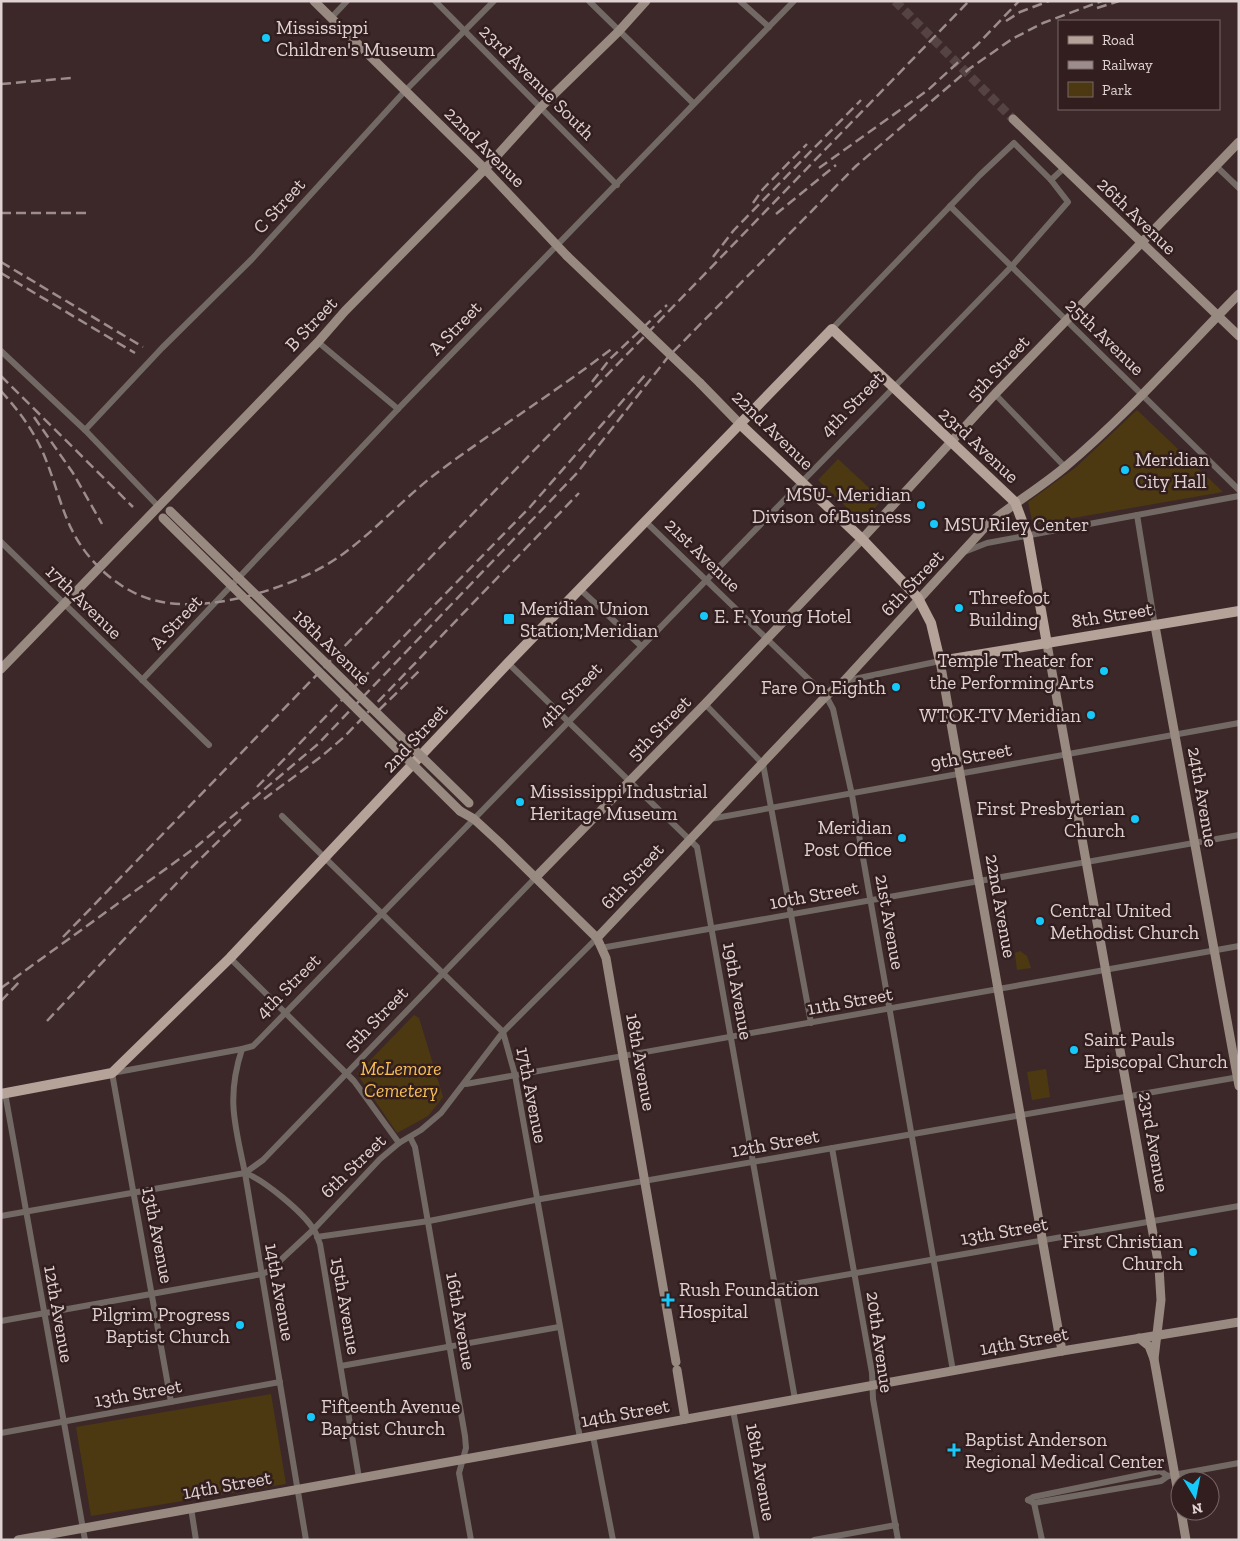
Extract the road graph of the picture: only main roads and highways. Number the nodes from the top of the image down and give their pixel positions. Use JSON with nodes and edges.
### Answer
{"nodes":[{"id":1,"x":832,"y":330,"type":"joint"},
{"id":2,"x":740,"y":424,"type":"junction"},
{"id":3,"x":1239,"y":611,"type":"edge"},
{"id":4,"x":1047,"y":644,"type":"junction"},
{"id":5,"x":940,"y":661,"type":"joint"},
{"id":6,"x":112,"y":1073,"type":"joint"},
{"id":7,"x":3,"y":1094,"type":"edge"}],
"edges":[{"from":1,"to":2,"type":"main road","name":"2nd Street"},
{"from":1,"to":4,"type":"main road","name":"23rd Avenue"},
{"from":2,"to":5,"type":"main road","name":"22nd Avenue"},
{"from":2,"to":6,"type":"main road","name":"2nd Street"},
{"from":3,"to":4,"type":"main road","name":"8th Street"},
{"from":4,"to":5,"type":"main road","name":"8th Street"},
{"from":6,"to":7,"type":"main road","name":"4th Street"}]}
